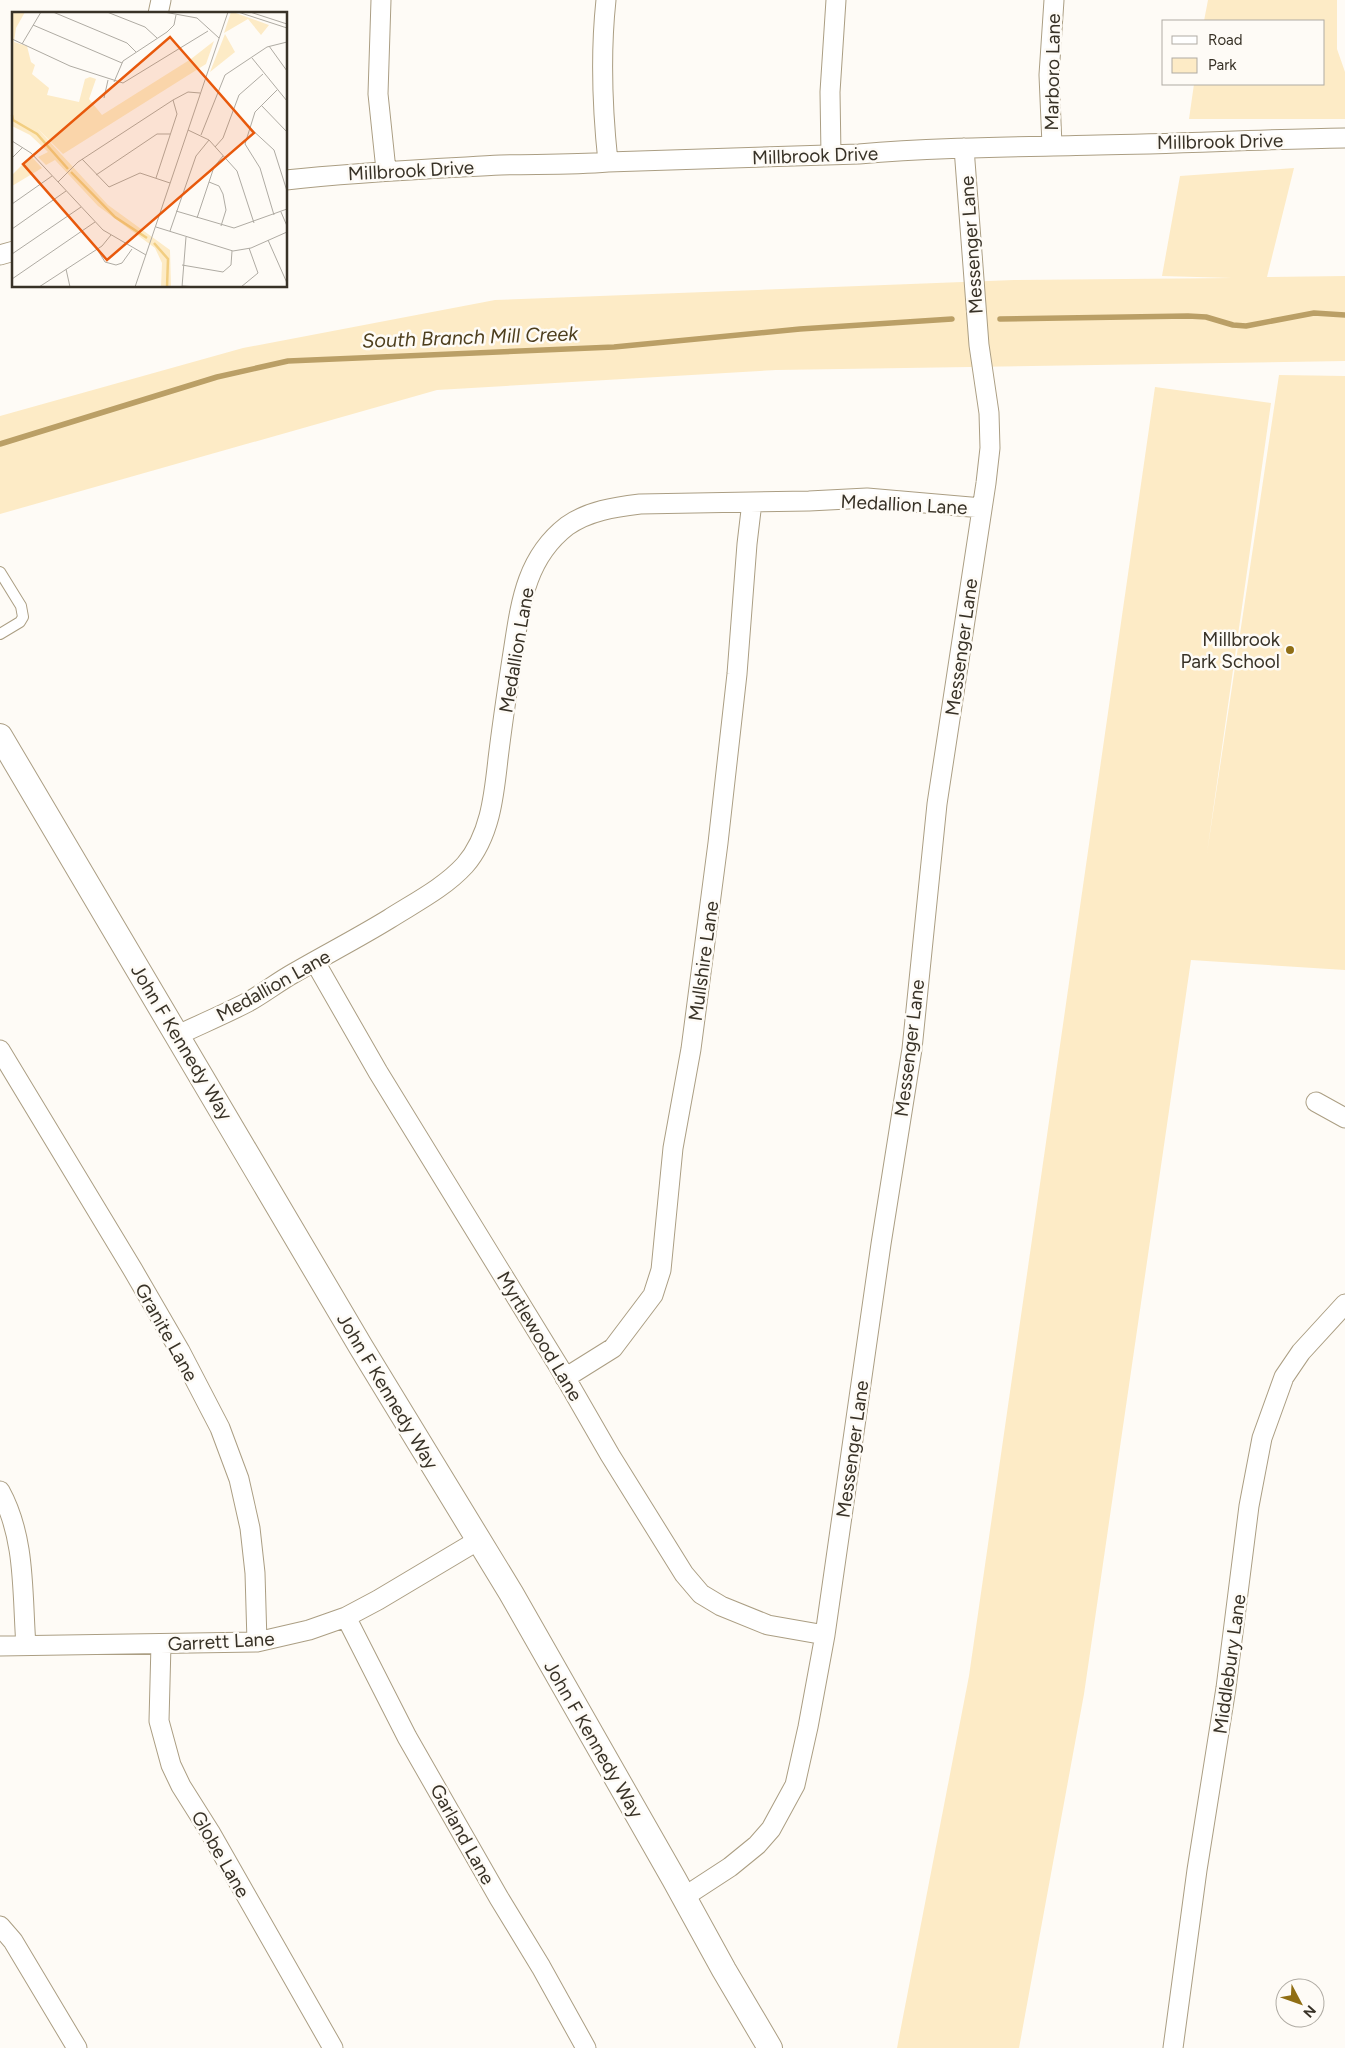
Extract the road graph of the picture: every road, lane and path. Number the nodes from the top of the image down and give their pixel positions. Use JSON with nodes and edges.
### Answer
{"nodes":[{"id":1,"x":381,"y":0,"type":"edge"},
{"id":2,"x":606,"y":0,"type":"edge"},
{"id":3,"x":836,"y":0,"type":"edge"},
{"id":4,"x":1054,"y":0,"type":"edge"},
{"id":5,"x":1345,"y":138,"type":"edge"},
{"id":6,"x":1052,"y":145,"type":"junction"},
{"id":7,"x":964,"y":148,"type":"junction"},
{"id":8,"x":831,"y":155,"type":"junction"},
{"id":9,"x":608,"y":162,"type":"junction"},
{"id":10,"x":386,"y":170,"type":"junction"},
{"id":11,"x":288,"y":180,"type":"edge"},
{"id":12,"x":752,"y":502,"type":"junction"},
{"id":13,"x":982,"y":508,"type":"junction"},
{"id":14,"x":0,"y":572,"type":"edge"},
{"id":15,"x":0,"y":634,"type":"edge"},
{"id":16,"x":0,"y":736,"type":"edge"},
{"id":17,"x":315,"y":962,"type":"junction"},
{"id":18,"x":178,"y":1035,"type":"junction"},
{"id":19,"x":0,"y":1050,"type":"edge"},
{"id":20,"x":1316,"y":1102,"type":"dead end"},
{"id":21,"x":1345,"y":1118,"type":"edge"},
{"id":22,"x":1345,"y":1304,"type":"edge"},
{"id":23,"x":565,"y":1378,"type":"junction"},
{"id":24,"x":0,"y":1491,"type":"edge"},
{"id":25,"x":478,"y":1541,"type":"junction"},
{"id":26,"x":346,"y":1617,"type":"junction"},
{"id":27,"x":825,"y":1635,"type":"junction"},
{"id":28,"x":256,"y":1642,"type":"junction"},
{"id":29,"x":161,"y":1644,"type":"junction"},
{"id":30,"x":0,"y":1646,"type":"edge"},
{"id":31,"x":26,"y":1646,"type":"junction"},
{"id":32,"x":684,"y":1898,"type":"junction"},
{"id":33,"x":0,"y":1926,"type":"edge"},
{"id":34,"x":77,"y":2048,"type":"edge"},
{"id":35,"x":333,"y":2048,"type":"edge"},
{"id":36,"x":586,"y":2048,"type":"edge"},
{"id":37,"x":770,"y":2048,"type":"edge"},
{"id":38,"x":1173,"y":2048,"type":"edge"}],
"edges":[{"from":1,"to":10,"type":"street"},
{"from":2,"to":9,"type":"street"},
{"from":3,"to":8,"type":"street"},
{"from":4,"to":6,"type":"street","name":"Marboro Lane"},
{"from":5,"to":6,"type":"street","name":"Millbrook Drive"},
{"from":6,"to":7,"type":"street","name":"Millbrook Drive"},
{"from":7,"to":8,"type":"street","name":"Millbrook Drive"},
{"from":7,"to":13,"type":"street","name":"Messenger Lane"},
{"from":8,"to":9,"type":"street","name":"Millbrook Drive"},
{"from":9,"to":10,"type":"street","name":"Millbrook Drive"},
{"from":10,"to":11,"type":"street","name":"Millbrook Drive"},
{"from":12,"to":13,"type":"street","name":"Medallion Lane"},
{"from":12,"to":17,"type":"street","name":"Medallion Lane"},
{"from":12,"to":23,"type":"street","name":"Mullshire Lane"},
{"from":13,"to":27,"type":"street","name":"Messenger Lane"},
{"from":14,"to":15,"type":"lane"},
{"from":16,"to":18,"type":"street","name":"John F Kennedy Way"},
{"from":17,"to":18,"type":"street","name":"Medallion Lane"},
{"from":17,"to":23,"type":"street","name":"Myrtlewood Lane"},
{"from":18,"to":25,"type":"street","name":"John F Kennedy Way"},
{"from":19,"to":28,"type":"street","name":"Granite Lane"},
{"from":20,"to":21,"type":"street"},
{"from":22,"to":38,"type":"street","name":"Middlebury Lane"},
{"from":23,"to":27,"type":"street","name":"Myrtlewood Lane"},
{"from":24,"to":31,"type":"street"},
{"from":25,"to":26,"type":"street","name":"Garrett Lane"},
{"from":25,"to":32,"type":"street","name":"John F Kennedy Way"},
{"from":26,"to":28,"type":"street","name":"Garrett Lane"},
{"from":26,"to":36,"type":"street","name":"Garland Lane"},
{"from":27,"to":32,"type":"street","name":"Messenger Lane"},
{"from":28,"to":29,"type":"street","name":"Garrett Lane"},
{"from":29,"to":31,"type":"street","name":"Garrett Lane"},
{"from":29,"to":35,"type":"street","name":"Globe Lane"},
{"from":30,"to":31,"type":"street","name":"Garrett Lane"},
{"from":32,"to":37,"type":"street","name":"John F Kennedy Way"},
{"from":33,"to":34,"type":"street"}]}
